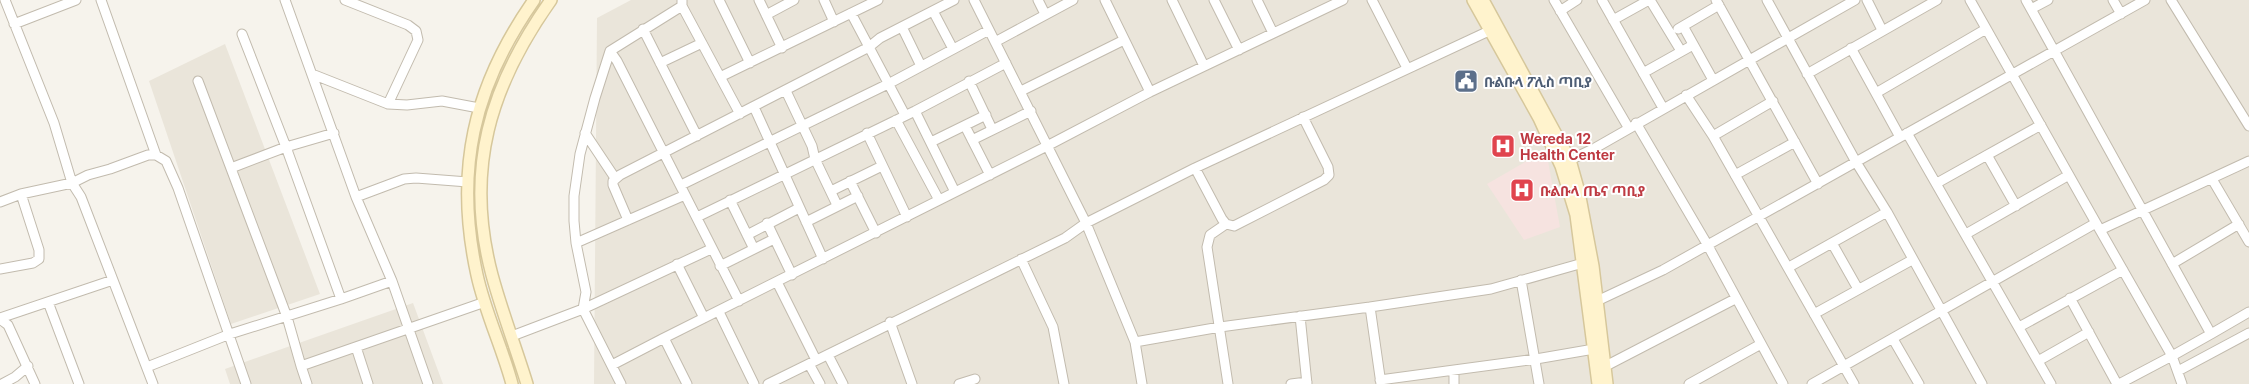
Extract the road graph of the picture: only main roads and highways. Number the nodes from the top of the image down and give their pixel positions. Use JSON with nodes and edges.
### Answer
{"nodes":[{"id":1,"x":534,"y":0,"type":"edge"},
{"id":2,"x":551,"y":0,"type":"edge"},
{"id":3,"x":1473,"y":0,"type":"edge"},
{"id":4,"x":1483,"y":0,"type":"edge"},
{"id":5,"x":485,"y":238,"type":"junction"},
{"id":6,"x":472,"y":239,"type":"junction"},
{"id":7,"x":1601,"y":368,"type":"junction"},
{"id":8,"x":512,"y":384,"type":"edge"},
{"id":9,"x":527,"y":384,"type":"edge"},
{"id":10,"x":1598,"y":384,"type":"edge"},
{"id":11,"x":1607,"y":384,"type":"edge"}],
"edges":[{"from":1,"to":6,"type":"main road"},
{"from":2,"to":5,"type":"main road"},
{"from":3,"to":7,"type":"main road"},
{"from":4,"to":7,"type":"main road"},
{"from":5,"to":6,"type":"main road"},
{"from":5,"to":9,"type":"main road"},
{"from":6,"to":8,"type":"main road"},
{"from":7,"to":10,"type":"main road"},
{"from":7,"to":11,"type":"main road"}]}
